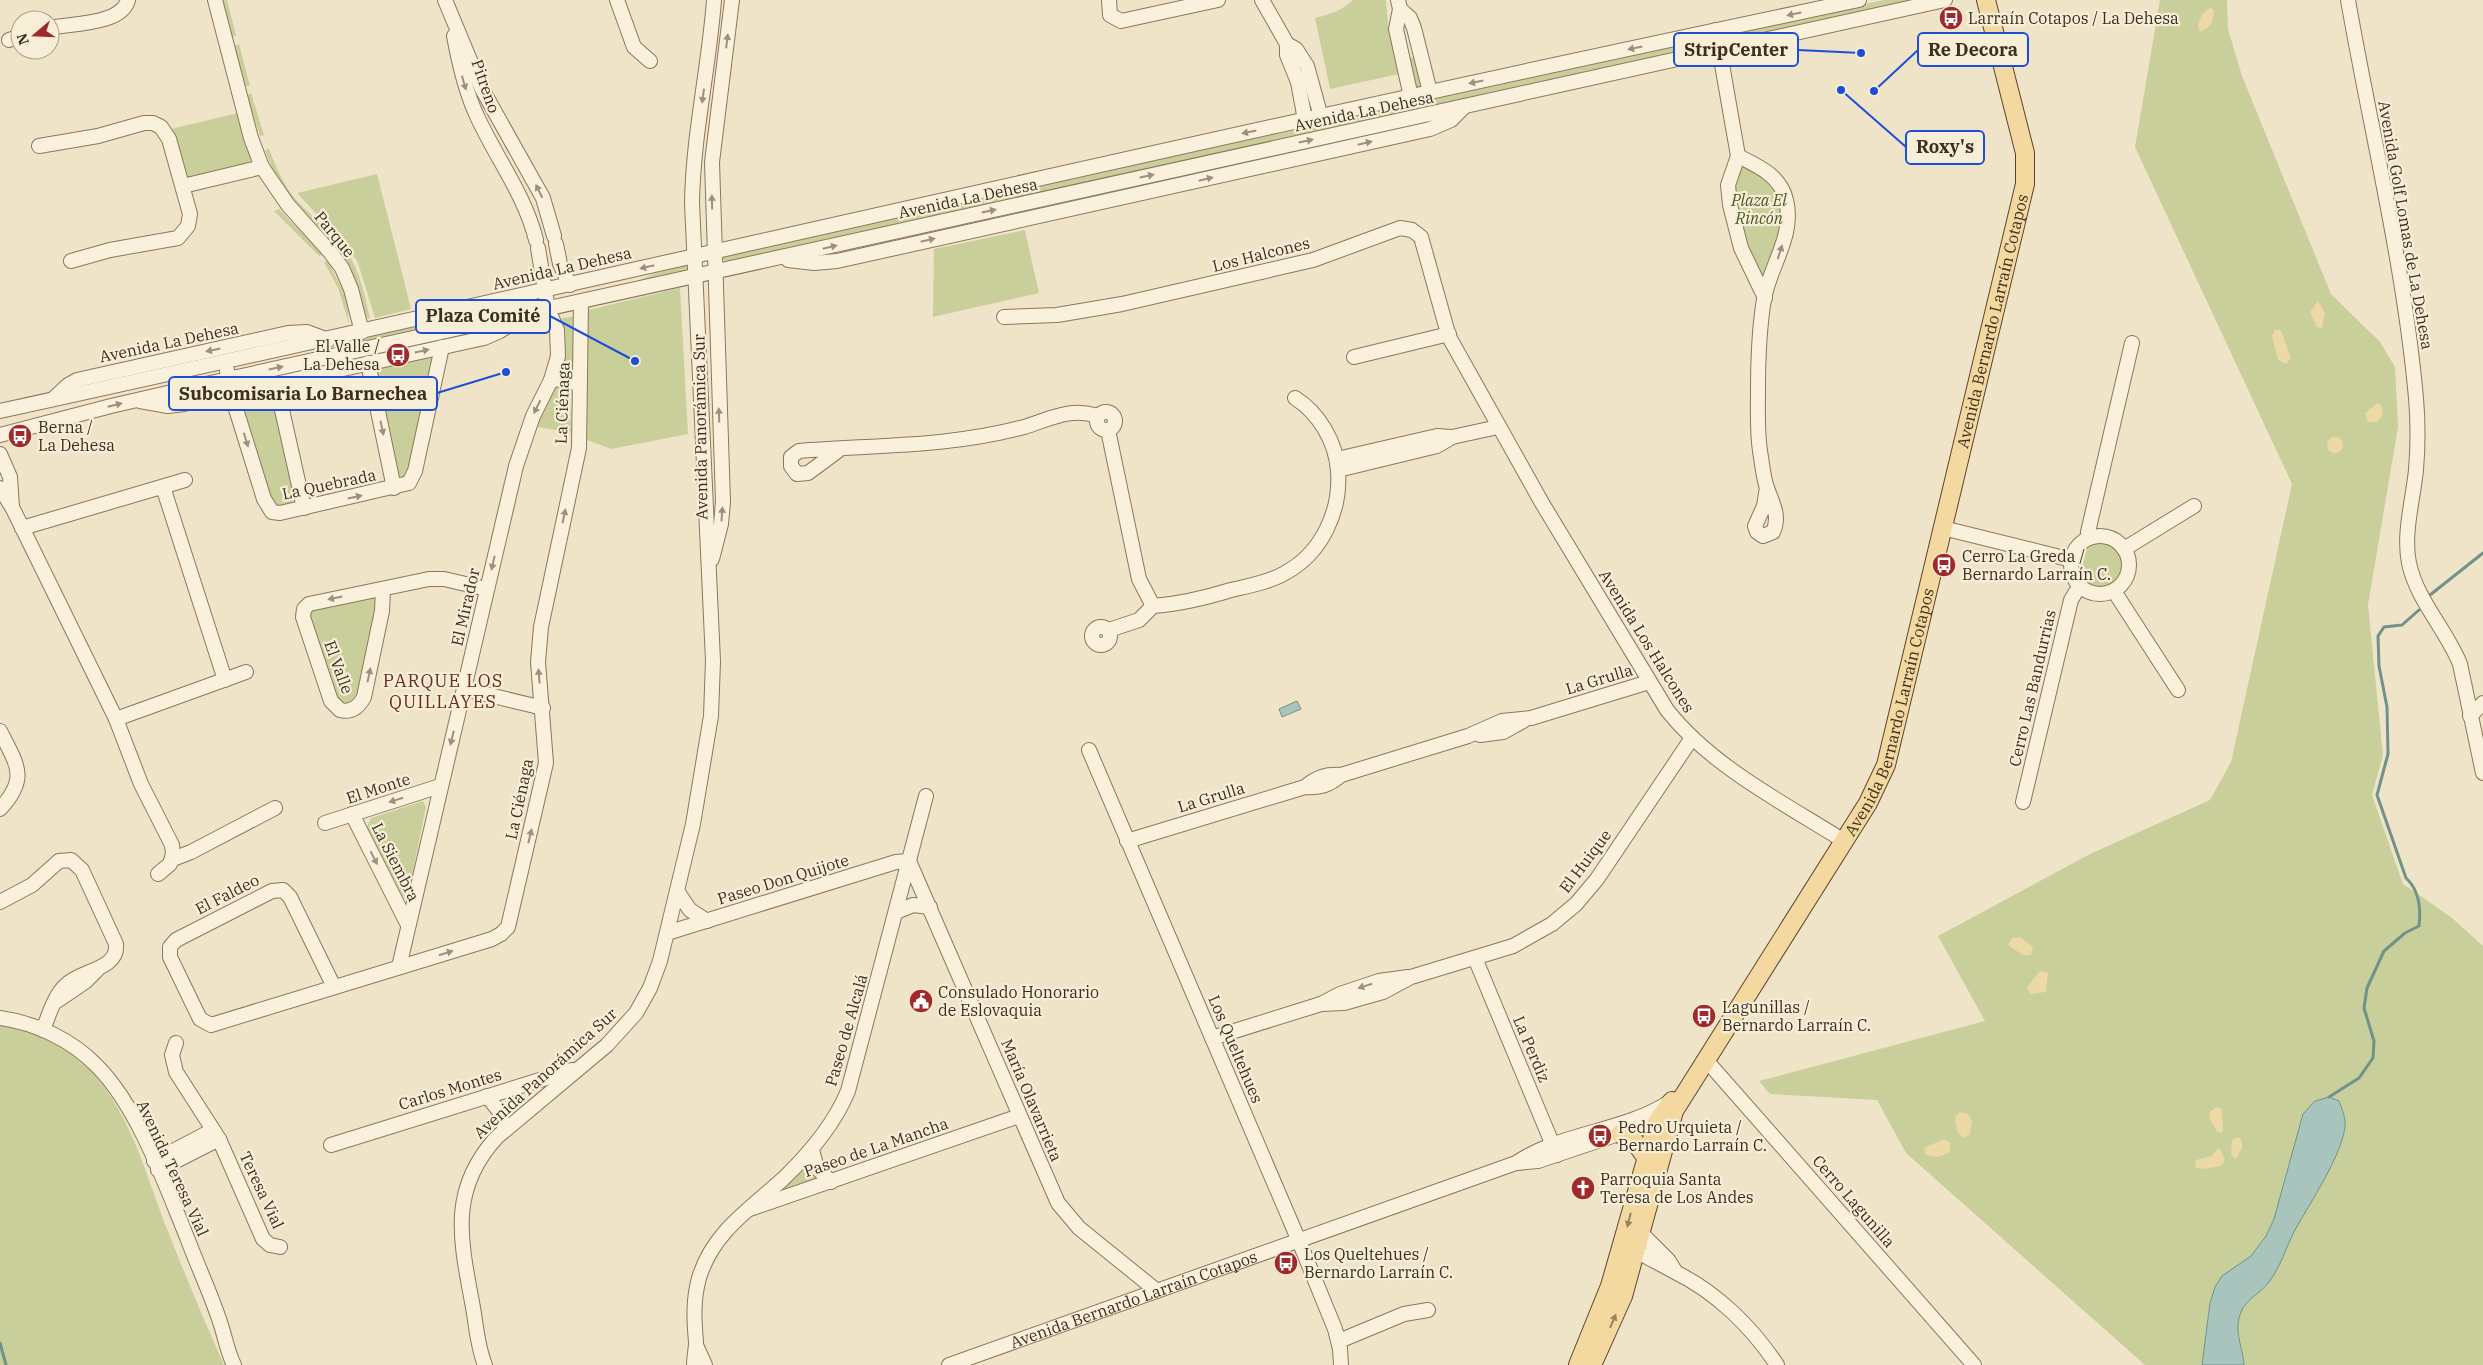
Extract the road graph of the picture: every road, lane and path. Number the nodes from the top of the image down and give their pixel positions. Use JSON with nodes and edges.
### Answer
{"nodes":[{"id":1,"x":128,"y":0,"type":"edge"},
{"id":2,"x":216,"y":0,"type":"edge"},
{"id":3,"x":445,"y":0,"type":"edge"},
{"id":4,"x":617,"y":0,"type":"edge"},
{"id":5,"x":714,"y":0,"type":"edge"},
{"id":6,"x":732,"y":0,"type":"edge"},
{"id":7,"x":1109,"y":0,"type":"edge"},
{"id":8,"x":1218,"y":0,"type":"edge"},
{"id":9,"x":1262,"y":0,"type":"edge"},
{"id":10,"x":1859,"y":0,"type":"edge"},
{"id":11,"x":1945,"y":0,"type":"edge"},
{"id":12,"x":1986,"y":0,"type":"edge"},
{"id":13,"x":2348,"y":0,"type":"edge"},
{"id":14,"x":1399,"y":4,"type":"edge"},
{"id":15,"x":451,"y":18,"type":"junction"},
{"id":16,"x":60,"y":26,"type":"edge"},
{"id":17,"x":1716,"y":30,"type":"junction"},
{"id":18,"x":1719,"y":50,"type":"junction"},
{"id":19,"x":1420,"y":51,"type":"junction"},
{"id":20,"x":1402,"y":56,"type":"junction"},
{"id":21,"x":650,"y":61,"type":"dead end"},
{"id":22,"x":1305,"y":80,"type":"junction"},
{"id":23,"x":1430,"y":92,"type":"junction"},
{"id":24,"x":1411,"y":97,"type":"junction"},
{"id":25,"x":1465,"y":106,"type":"junction"},
{"id":26,"x":1321,"y":117,"type":"junction"},
{"id":27,"x":1305,"y":120,"type":"junction"},
{"id":28,"x":39,"y":146,"type":"dead end"},
{"id":29,"x":516,"y":150,"type":"junction"},
{"id":30,"x":1738,"y":156,"type":"junction"},
{"id":31,"x":500,"y":160,"type":"junction"},
{"id":32,"x":262,"y":167,"type":"junction"},
{"id":33,"x":182,"y":186,"type":"junction"},
{"id":34,"x":1067,"y":194,"type":"junction"},
{"id":35,"x":1071,"y":209,"type":"junction"},
{"id":36,"x":892,"y":232,"type":"junction"},
{"id":37,"x":896,"y":248,"type":"junction"},
{"id":38,"x":713,"y":251,"type":"junction"},
{"id":39,"x":694,"y":255,"type":"junction"},
{"id":40,"x":777,"y":258,"type":"junction"},
{"id":41,"x":71,"y":261,"type":"dead end"},
{"id":42,"x":714,"y":273,"type":"junction"},
{"id":43,"x":695,"y":277,"type":"junction"},
{"id":44,"x":570,"y":285,"type":"junction"},
{"id":45,"x":544,"y":291,"type":"junction"},
{"id":46,"x":1764,"y":298,"type":"junction"},
{"id":47,"x":581,"y":302,"type":"junction"},
{"id":48,"x":548,"y":309,"type":"junction"},
{"id":49,"x":526,"y":314,"type":"junction"},
{"id":50,"x":1004,"y":317,"type":"dead end"},
{"id":51,"x":362,"y":332,"type":"junction"},
{"id":52,"x":1448,"y":334,"type":"junction"},
{"id":53,"x":328,"y":340,"type":"junction"},
{"id":54,"x":2132,"y":343,"type":"dead end"},
{"id":55,"x":442,"y":347,"type":"junction"},
{"id":56,"x":1354,"y":356,"type":"dead end"},
{"id":57,"x":225,"y":362,"type":"junction"},
{"id":58,"x":368,"y":363,"type":"junction"},
{"id":59,"x":228,"y":379,"type":"junction"},
{"id":60,"x":551,"y":380,"type":"junction"},
{"id":61,"x":276,"y":383,"type":"junction"},
{"id":62,"x":578,"y":384,"type":"junction"},
{"id":63,"x":231,"y":393,"type":"junction"},
{"id":64,"x":1295,"y":398,"type":"dead end"},
{"id":65,"x":51,"y":400,"type":"junction"},
{"id":66,"x":134,"y":400,"type":"junction"},
{"id":67,"x":5,"y":410,"type":"edge"},
{"id":68,"x":1498,"y":427,"type":"junction"},
{"id":69,"x":7,"y":433,"type":"edge"},
{"id":70,"x":839,"y":450,"type":"dead end"},
{"id":71,"x":0,"y":454,"type":"edge"},
{"id":72,"x":1337,"y":464,"type":"junction"},
{"id":73,"x":185,"y":480,"type":"dead end"},
{"id":74,"x":1767,"y":486,"type":"dead end"},
{"id":75,"x":163,"y":487,"type":"junction"},
{"id":76,"x":0,"y":488,"type":"edge"},
{"id":77,"x":394,"y":488,"type":"junction"},
{"id":78,"x":2194,"y":506,"type":"dead end"},
{"id":79,"x":12,"y":507,"type":"junction"},
{"id":80,"x":304,"y":508,"type":"junction"},
{"id":81,"x":22,"y":528,"type":"junction"},
{"id":82,"x":1943,"y":528,"type":"junction"},
{"id":83,"x":2089,"y":538,"type":"junction"},
{"id":84,"x":2124,"y":549,"type":"junction"},
{"id":85,"x":2072,"y":560,"type":"junction"},
{"id":86,"x":709,"y":579,"type":"junction"},
{"id":87,"x":2080,"y":585,"type":"junction"},
{"id":88,"x":383,"y":589,"type":"junction"},
{"id":89,"x":487,"y":590,"type":"junction"},
{"id":90,"x":2114,"y":590,"type":"junction"},
{"id":91,"x":1153,"y":606,"type":"junction"},
{"id":92,"x":1109,"y":630,"type":"dead end"},
{"id":93,"x":246,"y":672,"type":"dead end"},
{"id":94,"x":225,"y":680,"type":"junction"},
{"id":95,"x":1649,"y":682,"type":"junction"},
{"id":96,"x":464,"y":688,"type":"junction"},
{"id":97,"x":2178,"y":690,"type":"dead end"},
{"id":98,"x":2483,"y":703,"type":"edge"},
{"id":99,"x":542,"y":708,"type":"junction"},
{"id":100,"x":2470,"y":716,"type":"junction"},
{"id":101,"x":116,"y":719,"type":"junction"},
{"id":102,"x":0,"y":731,"type":"edge"},
{"id":103,"x":1692,"y":738,"type":"junction"},
{"id":104,"x":1089,"y":750,"type":"dead end"},
{"id":105,"x":2483,"y":773,"type":"edge"},
{"id":106,"x":440,"y":786,"type":"junction"},
{"id":107,"x":926,"y":796,"type":"dead end"},
{"id":108,"x":2023,"y":802,"type":"dead end"},
{"id":109,"x":275,"y":808,"type":"dead end"},
{"id":110,"x":0,"y":810,"type":"edge"},
{"id":111,"x":352,"y":814,"type":"junction"},
{"id":112,"x":326,"y":823,"type":"dead end"},
{"id":113,"x":1127,"y":841,"type":"junction"},
{"id":114,"x":1844,"y":841,"type":"junction"},
{"id":115,"x":172,"y":859,"type":"junction"},
{"id":116,"x":909,"y":860,"type":"junction"},
{"id":117,"x":158,"y":874,"type":"dead end"},
{"id":118,"x":677,"y":891,"type":"junction"},
{"id":119,"x":0,"y":902,"type":"edge"},
{"id":120,"x":930,"y":907,"type":"junction"},
{"id":121,"x":896,"y":912,"type":"junction"},
{"id":122,"x":706,"y":921,"type":"junction"},
{"id":123,"x":408,"y":925,"type":"junction"},
{"id":124,"x":667,"y":933,"type":"junction"},
{"id":125,"x":1475,"y":958,"type":"junction"},
{"id":126,"x":399,"y":967,"type":"junction"},
{"id":127,"x":334,"y":987,"type":"junction"},
{"id":128,"x":0,"y":1018,"type":"edge"},
{"id":129,"x":206,"y":1024,"type":"joint"},
{"id":130,"x":43,"y":1030,"type":"junction"},
{"id":131,"x":1212,"y":1038,"type":"junction"},
{"id":132,"x":176,"y":1043,"type":"dead end"},
{"id":133,"x":1706,"y":1060,"type":"junction"},
{"id":134,"x":580,"y":1068,"type":"junction"},
{"id":135,"x":487,"y":1096,"type":"junction"},
{"id":136,"x":1678,"y":1101,"type":"junction"},
{"id":137,"x":1019,"y":1116,"type":"junction"},
{"id":138,"x":1657,"y":1122,"type":"junction"},
{"id":139,"x":505,"y":1129,"type":"junction"},
{"id":140,"x":1620,"y":1134,"type":"junction"},
{"id":141,"x":216,"y":1135,"type":"junction"},
{"id":142,"x":331,"y":1145,"type":"dead end"},
{"id":143,"x":812,"y":1150,"type":"junction"},
{"id":144,"x":1555,"y":1150,"type":"junction"},
{"id":145,"x":1645,"y":1156,"type":"junction"},
{"id":146,"x":156,"y":1166,"type":"junction"},
{"id":147,"x":831,"y":1182,"type":"junction"},
{"id":148,"x":745,"y":1211,"type":"junction"},
{"id":149,"x":1642,"y":1233,"type":"junction"},
{"id":150,"x":1299,"y":1241,"type":"junction"},
{"id":151,"x":280,"y":1247,"type":"dead end"},
{"id":152,"x":1630,"y":1247,"type":"junction"},
{"id":153,"x":1676,"y":1272,"type":"junction"},
{"id":154,"x":1157,"y":1291,"type":"junction"},
{"id":155,"x":1428,"y":1310,"type":"dead end"},
{"id":156,"x":1339,"y":1341,"type":"junction"},
{"id":157,"x":696,"y":1344,"type":"junction"},
{"id":158,"x":981,"y":1360,"type":"edge"},
{"id":159,"x":484,"y":1363,"type":"edge"},
{"id":160,"x":234,"y":1365,"type":"edge"},
{"id":161,"x":694,"y":1365,"type":"edge"},
{"id":162,"x":705,"y":1365,"type":"edge"},
{"id":163,"x":949,"y":1365,"type":"edge"},
{"id":164,"x":1341,"y":1365,"type":"edge"},
{"id":165,"x":1578,"y":1365,"type":"edge"},
{"id":166,"x":1592,"y":1365,"type":"edge"},
{"id":167,"x":1778,"y":1365,"type":"edge"},
{"id":168,"x":1974,"y":1365,"type":"edge"}],
"edges":[{"from":1,"to":16,"type":"street"},
{"from":2,"to":32,"type":"street","name":"Parque"},
{"from":3,"to":15,"type":"street","name":"Pitreno"},
{"from":4,"to":21,"type":"street"},
{"from":5,"to":39,"type":"street","name":"Avenida Panorámica Sur","one_way":true},
{"from":38,"to":6,"type":"street","name":"Avenida Panorámica Sur","one_way":true},
{"from":7,"to":8,"type":"street"},
{"from":9,"to":22,"type":"street"},
{"from":10,"to":17,"type":"street","name":"Avenida La Dehesa","one_way":true},
{"from":11,"to":18,"type":"street","name":"Avenida La Dehesa"},
{"from":12,"to":82,"type":"main road","name":"Avenida Bernardo Larraín Cotapos"},
{"from":13,"to":100,"type":"street","name":"Avenida Golf Lomas de La Dehesa"},
{"from":14,"to":19,"type":"street"},
{"from":14,"to":20,"type":"street"},
{"from":15,"to":29,"type":"street","name":"Pitreno"},
{"from":15,"to":31,"type":"street","name":"Pitreno","one_way":true},
{"from":17,"to":18,"type":"street"},
{"from":17,"to":23,"type":"street","name":"Avenida La Dehesa","one_way":true},
{"from":18,"to":25,"type":"street","name":"Avenida La Dehesa"},
{"from":18,"to":30,"type":"street"},
{"from":19,"to":20,"type":"street"},
{"from":19,"to":23,"type":"street"},
{"from":20,"to":24,"type":"street"},
{"from":22,"to":26,"type":"street"},
{"from":22,"to":27,"type":"street"},
{"from":23,"to":24,"type":"street","name":"Avenida La Dehesa"},
{"from":24,"to":26,"type":"street","name":"Avenida La Dehesa"},
{"from":34,"to":25,"type":"street","name":"Avenida La Dehesa","one_way":true},
{"from":35,"to":25,"type":"street","one_way":true},
{"from":26,"to":27,"type":"street","name":"Avenida La Dehesa"},
{"from":27,"to":38,"type":"street","name":"Avenida La Dehesa","one_way":true},
{"from":28,"to":33,"type":"street"},
{"from":29,"to":31,"type":"street"},
{"from":44,"to":29,"type":"street","name":"Pitreno","one_way":true},
{"from":30,"to":46,"type":"street"},
{"from":46,"to":30,"type":"street","one_way":true},
{"from":31,"to":45,"type":"street","name":"Pitreno"},
{"from":32,"to":33,"type":"street"},
{"from":32,"to":51,"type":"street","name":"Parque"},
{"from":33,"to":41,"type":"street"},
{"from":34,"to":35,"type":"street"},
{"from":36,"to":34,"type":"street","name":"Avenida La Dehesa","one_way":true},
{"from":37,"to":35,"type":"street","one_way":true},
{"from":36,"to":37,"type":"street"},
{"from":40,"to":36,"type":"street","name":"Avenida La Dehesa","one_way":true},
{"from":37,"to":40,"type":"street"},
{"from":38,"to":39,"type":"street","name":"Avenida La Dehesa"},
{"from":38,"to":42,"type":"street","name":"Avenida Panorámica Sur"},
{"from":39,"to":43,"type":"street","name":"Avenida Panorámica Sur"},
{"from":39,"to":44,"type":"street","name":"Avenida La Dehesa","one_way":true},
{"from":40,"to":42,"type":"street","name":"Avenida La Dehesa"},
{"from":42,"to":43,"type":"street","name":"Avenida La Dehesa"},
{"from":86,"to":42,"type":"street","name":"Avenida Panorámica Sur","one_way":true},
{"from":43,"to":47,"type":"street","name":"Avenida La Dehesa"},
{"from":43,"to":86,"type":"street","name":"Avenida Panorámica Sur"},
{"from":44,"to":45,"type":"street","name":"Avenida La Dehesa"},
{"from":45,"to":48,"type":"street","name":"El Mirador"},
{"from":45,"to":51,"type":"street","name":"Avenida La Dehesa"},
{"from":46,"to":74,"type":"street"},
{"from":47,"to":48,"type":"street","name":"Avenida La Dehesa"},
{"from":47,"to":62,"type":"street","name":"La Ciénaga"},
{"from":48,"to":49,"type":"street","name":"Avenida La Dehesa"},
{"from":48,"to":60,"type":"street","name":"El Mirador"},
{"from":49,"to":55,"type":"street"},
{"from":59,"to":49,"type":"street","name":"Avenida La Dehesa","one_way":true},
{"from":50,"to":52,"type":"street","name":"Los Halcones"},
{"from":51,"to":53,"type":"street","name":"Avenida La Dehesa"},
{"from":52,"to":56,"type":"street"},
{"from":52,"to":68,"type":"street","name":"Los Halcones"},
{"from":53,"to":57,"type":"street","name":"Avenida La Dehesa"},
{"from":53,"to":65,"type":"street","name":"Avenida La Dehesa","one_way":true},
{"from":54,"to":83,"type":"street"},
{"from":58,"to":55,"type":"street","one_way":true},
{"from":55,"to":77,"type":"street","name":"La Quebrada"},
{"from":57,"to":59,"type":"street","name":"La Quebrada"},
{"from":57,"to":65,"type":"street","name":"Avenida La Dehesa"},
{"from":58,"to":61,"type":"street"},
{"from":58,"to":77,"type":"street","one_way":true},
{"from":59,"to":63,"type":"street","name":"La Quebrada"},
{"from":59,"to":66,"type":"street","name":"Avenida La Dehesa"},
{"from":60,"to":62,"type":"street"},
{"from":60,"to":89,"type":"street","name":"El Mirador","one_way":true},
{"from":61,"to":63,"type":"street"},
{"from":61,"to":80,"type":"street"},
{"from":99,"to":62,"type":"street","name":"La Ciénaga","one_way":true},
{"from":63,"to":66,"type":"street"},
{"from":63,"to":80,"type":"street","name":"La Quebrada","one_way":true},
{"from":64,"to":72,"type":"street"},
{"from":65,"to":67,"type":"street","name":"Avenida La Dehesa"},
{"from":69,"to":66,"type":"street","name":"Avenida La Dehesa","one_way":true},
{"from":67,"to":69,"type":"street"},
{"from":68,"to":72,"type":"street"},
{"from":68,"to":95,"type":"street","name":"Avenida Los Halcones"},
{"from":70,"to":91,"type":"street"},
{"from":71,"to":79,"type":"street"},
{"from":72,"to":91,"type":"street"},
{"from":73,"to":75,"type":"street"},
{"from":75,"to":81,"type":"street"},
{"from":75,"to":94,"type":"street"},
{"from":76,"to":79,"type":"street"},
{"from":80,"to":77,"type":"street","name":"La Quebrada","one_way":true},
{"from":78,"to":84,"type":"street"},
{"from":79,"to":81,"type":"street"},
{"from":81,"to":101,"type":"street"},
{"from":82,"to":85,"type":"street"},
{"from":82,"to":114,"type":"main road","name":"Avenida Bernardo Larraín Cotapos"},
{"from":83,"to":84,"type":"street"},
{"from":83,"to":85,"type":"street"},
{"from":84,"to":90,"type":"street"},
{"from":85,"to":87,"type":"street"},
{"from":86,"to":118,"type":"street","name":"Avenida Panorámica Sur"},
{"from":87,"to":90,"type":"street"},
{"from":87,"to":108,"type":"street","name":"Cerro Las Bandurrias"},
{"from":88,"to":88,"type":"street","name":"El Valle","one_way":true},
{"from":88,"to":89,"type":"street","name":"El Valle"},
{"from":89,"to":96,"type":"street","name":"El Mirador"},
{"from":90,"to":97,"type":"street"},
{"from":91,"to":92,"type":"street"},
{"from":93,"to":94,"type":"street"},
{"from":94,"to":101,"type":"street"},
{"from":95,"to":103,"type":"street","name":"Avenida Los Halcones"},
{"from":95,"to":113,"type":"street","name":"La Grulla"},
{"from":96,"to":99,"type":"street"},
{"from":96,"to":106,"type":"street","name":"El Mirador","one_way":true},
{"from":98,"to":100,"type":"street"},
{"from":126,"to":99,"type":"street","name":"La Ciénaga","one_way":true},
{"from":100,"to":105,"type":"street","name":"Avenida Golf Lomas de La Dehesa"},
{"from":101,"to":115,"type":"street"},
{"from":102,"to":110,"type":"street"},
{"from":103,"to":114,"type":"street","name":"Avenida Los Halcones"},
{"from":103,"to":125,"type":"street","name":"El Huique"},
{"from":104,"to":113,"type":"street","name":"Los Queltehues"},
{"from":106,"to":111,"type":"street","name":"El Monte","one_way":true},
{"from":106,"to":123,"type":"street","name":"El Mirador"},
{"from":107,"to":116,"type":"street","name":"Paseo de Alcalá"},
{"from":109,"to":115,"type":"street"},
{"from":111,"to":112,"type":"street","name":"El Monte"},
{"from":111,"to":123,"type":"street","name":"La Siembra","one_way":true},
{"from":113,"to":131,"type":"street","name":"Los Queltehues"},
{"from":114,"to":133,"type":"main road","name":"Avenida Bernardo Larraín Cotapos"},
{"from":115,"to":117,"type":"street"},
{"from":116,"to":120,"type":"street","name":"María Olavarrieta"},
{"from":116,"to":121,"type":"street","name":"Paseo de Alcalá"},
{"from":116,"to":122,"type":"street","name":"Paseo Don Quijote"},
{"from":118,"to":122,"type":"street"},
{"from":118,"to":124,"type":"street","name":"Avenida Panorámica Sur"},
{"from":119,"to":130,"type":"street"},
{"from":120,"to":121,"type":"street"},
{"from":120,"to":137,"type":"street","name":"María Olavarrieta"},
{"from":121,"to":143,"type":"street","name":"Paseo de Alcalá"},
{"from":122,"to":124,"type":"street","name":"Paseo Don Quijote"},
{"from":123,"to":126,"type":"street","name":"El Mirador"},
{"from":124,"to":134,"type":"street","name":"Avenida Panorámica Sur"},
{"from":125,"to":131,"type":"street","name":"El Huique"},
{"from":125,"to":144,"type":"street","name":"La Perdiz"},
{"from":126,"to":127,"type":"street","name":"La Ciénaga"},
{"from":127,"to":129,"type":"street","name":"La Ciénaga"},
{"from":127,"to":129,"type":"street","name":"El Faldeo"},
{"from":128,"to":130,"type":"street","name":"Avenida Teresa Vial"},
{"from":130,"to":146,"type":"street","name":"Avenida Teresa Vial"},
{"from":131,"to":150,"type":"street","name":"Los Queltehues"},
{"from":132,"to":141,"type":"street","name":"Teresa Vial"},
{"from":133,"to":136,"type":"main road","name":"Avenida Bernardo Larraín Cotapos"},
{"from":133,"to":168,"type":"street","name":"Cerro Lagunilla"},
{"from":134,"to":135,"type":"street","name":"Carlos Montes"},
{"from":134,"to":139,"type":"street","name":"Avenida Panorámica Sur"},
{"from":135,"to":139,"type":"street"},
{"from":135,"to":142,"type":"street","name":"Carlos Montes"},
{"from":136,"to":138,"type":"main road"},
{"from":136,"to":144,"type":"street","name":"Avenida Bernardo Larraín Cotapos"},
{"from":136,"to":149,"type":"main road"},
{"from":137,"to":147,"type":"street","name":"Paseo de La Mancha"},
{"from":137,"to":154,"type":"street","name":"María Olavarrieta"},
{"from":138,"to":140,"type":"street","name":"Avenida Bernardo Larraín Cotapos"},
{"from":138,"to":145,"type":"main road"},
{"from":139,"to":159,"type":"street","name":"Avenida Panorámica Sur"},
{"from":140,"to":144,"type":"street","name":"Avenida Bernardo Larraín Cotapos"},
{"from":140,"to":145,"type":"main road"},
{"from":141,"to":146,"type":"street","name":"Teresa Vial"},
{"from":141,"to":151,"type":"street","name":"Teresa Vial"},
{"from":143,"to":147,"type":"street"},
{"from":143,"to":148,"type":"street","name":"Paseo de Alcalá"},
{"from":144,"to":150,"type":"street","name":"Avenida Bernardo Larraín Cotapos"},
{"from":145,"to":152,"type":"main road","one_way":true},
{"from":146,"to":160,"type":"street","name":"Avenida Teresa Vial"},
{"from":147,"to":148,"type":"street","name":"Paseo de La Mancha"},
{"from":148,"to":157,"type":"street","name":"Paseo de Alcalá"},
{"from":149,"to":152,"type":"main road"},
{"from":149,"to":153,"type":"street"},
{"from":150,"to":154,"type":"street","name":"Avenida Bernardo Larraín Cotapos"},
{"from":150,"to":156,"type":"street","name":"Los Queltehues"},
{"from":152,"to":153,"type":"street"},
{"from":152,"to":165,"type":"main road"},
{"from":166,"to":152,"type":"main road","one_way":true},
{"from":153,"to":167,"type":"street"},
{"from":154,"to":158,"type":"street","name":"Avenida Bernardo Larraín Cotapos"},
{"from":155,"to":156,"type":"street"},
{"from":156,"to":164,"type":"street","name":"Los Queltehues"},
{"from":157,"to":161,"type":"street","name":"Paseo de Alcalá"},
{"from":157,"to":162,"type":"street","name":"Paseo de Alcalá"},
{"from":158,"to":163,"type":"street","name":"Avenida Bernardo Larraín Cotapos"}]}
